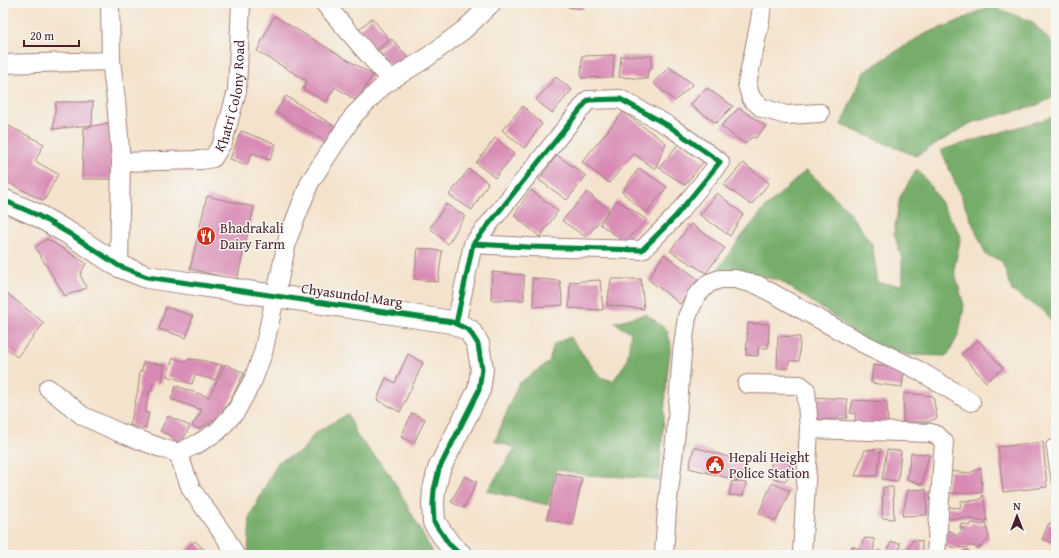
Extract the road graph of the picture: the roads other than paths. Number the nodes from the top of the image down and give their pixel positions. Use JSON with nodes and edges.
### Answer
{"nodes":[{"id":1,"x":110,"y":3,"type":"edge"},
{"id":2,"x":241,"y":3,"type":"edge"},
{"id":3,"x":324,"y":3,"type":"edge"},
{"id":4,"x":492,"y":3,"type":"edge"},
{"id":5,"x":762,"y":3,"type":"edge"},
{"id":6,"x":111,"y":61,"type":"junction"},
{"id":7,"x":3,"y":64,"type":"edge"},
{"id":8,"x":391,"y":81,"type":"junction"},
{"id":9,"x":820,"y":113,"type":"dead end"},
{"id":10,"x":121,"y":162,"type":"junction"},
{"id":11,"x":3,"y":200,"type":"edge"},
{"id":12,"x":473,"y":244,"type":"junction"},
{"id":13,"x":119,"y":266,"type":"junction"},
{"id":14,"x":275,"y":295,"type":"junction"},
{"id":15,"x":456,"y":324,"type":"junction"},
{"id":16,"x":747,"y":384,"type":"dead end"},
{"id":17,"x":48,"y":388,"type":"dead end"},
{"id":18,"x":972,"y":402,"type":"dead end"},
{"id":19,"x":808,"y":429,"type":"junction"},
{"id":20,"x":1051,"y":445,"type":"dead end"},
{"id":21,"x":178,"y":453,"type":"junction"},
{"id":22,"x":1056,"y":478,"type":"edge"},
{"id":23,"x":235,"y":555,"type":"edge"},
{"id":24,"x":461,"y":555,"type":"edge"},
{"id":25,"x":664,"y":555,"type":"edge"},
{"id":26,"x":802,"y":555,"type":"edge"},
{"id":27,"x":936,"y":555,"type":"edge"}],
"edges":[{"from":1,"to":6,"type":"street"},
{"from":2,"to":10,"type":"street","name":"Khatri Colony Road"},
{"from":3,"to":8,"type":"street"},
{"from":4,"to":8,"type":"street"},
{"from":5,"to":9,"type":"street"},
{"from":6,"to":7,"type":"street"},
{"from":6,"to":10,"type":"street"},
{"from":8,"to":14,"type":"street"},
{"from":10,"to":13,"type":"street"},
{"from":11,"to":13,"type":"street","name":"Chyasundol Marg"},
{"from":12,"to":12,"type":"street"},
{"from":12,"to":15,"type":"street"},
{"from":13,"to":14,"type":"street","name":"Chyasundol Marg"},
{"from":14,"to":15,"type":"street","name":"Chyasundol Marg"},
{"from":14,"to":21,"type":"street"},
{"from":15,"to":24,"type":"street","name":"Chyasundol Marg"},
{"from":16,"to":19,"type":"street"},
{"from":17,"to":21,"type":"street"},
{"from":18,"to":25,"type":"street"},
{"from":19,"to":26,"type":"street"},
{"from":19,"to":27,"type":"street"},
{"from":20,"to":22,"type":"lane"},
{"from":21,"to":23,"type":"street"}]}
